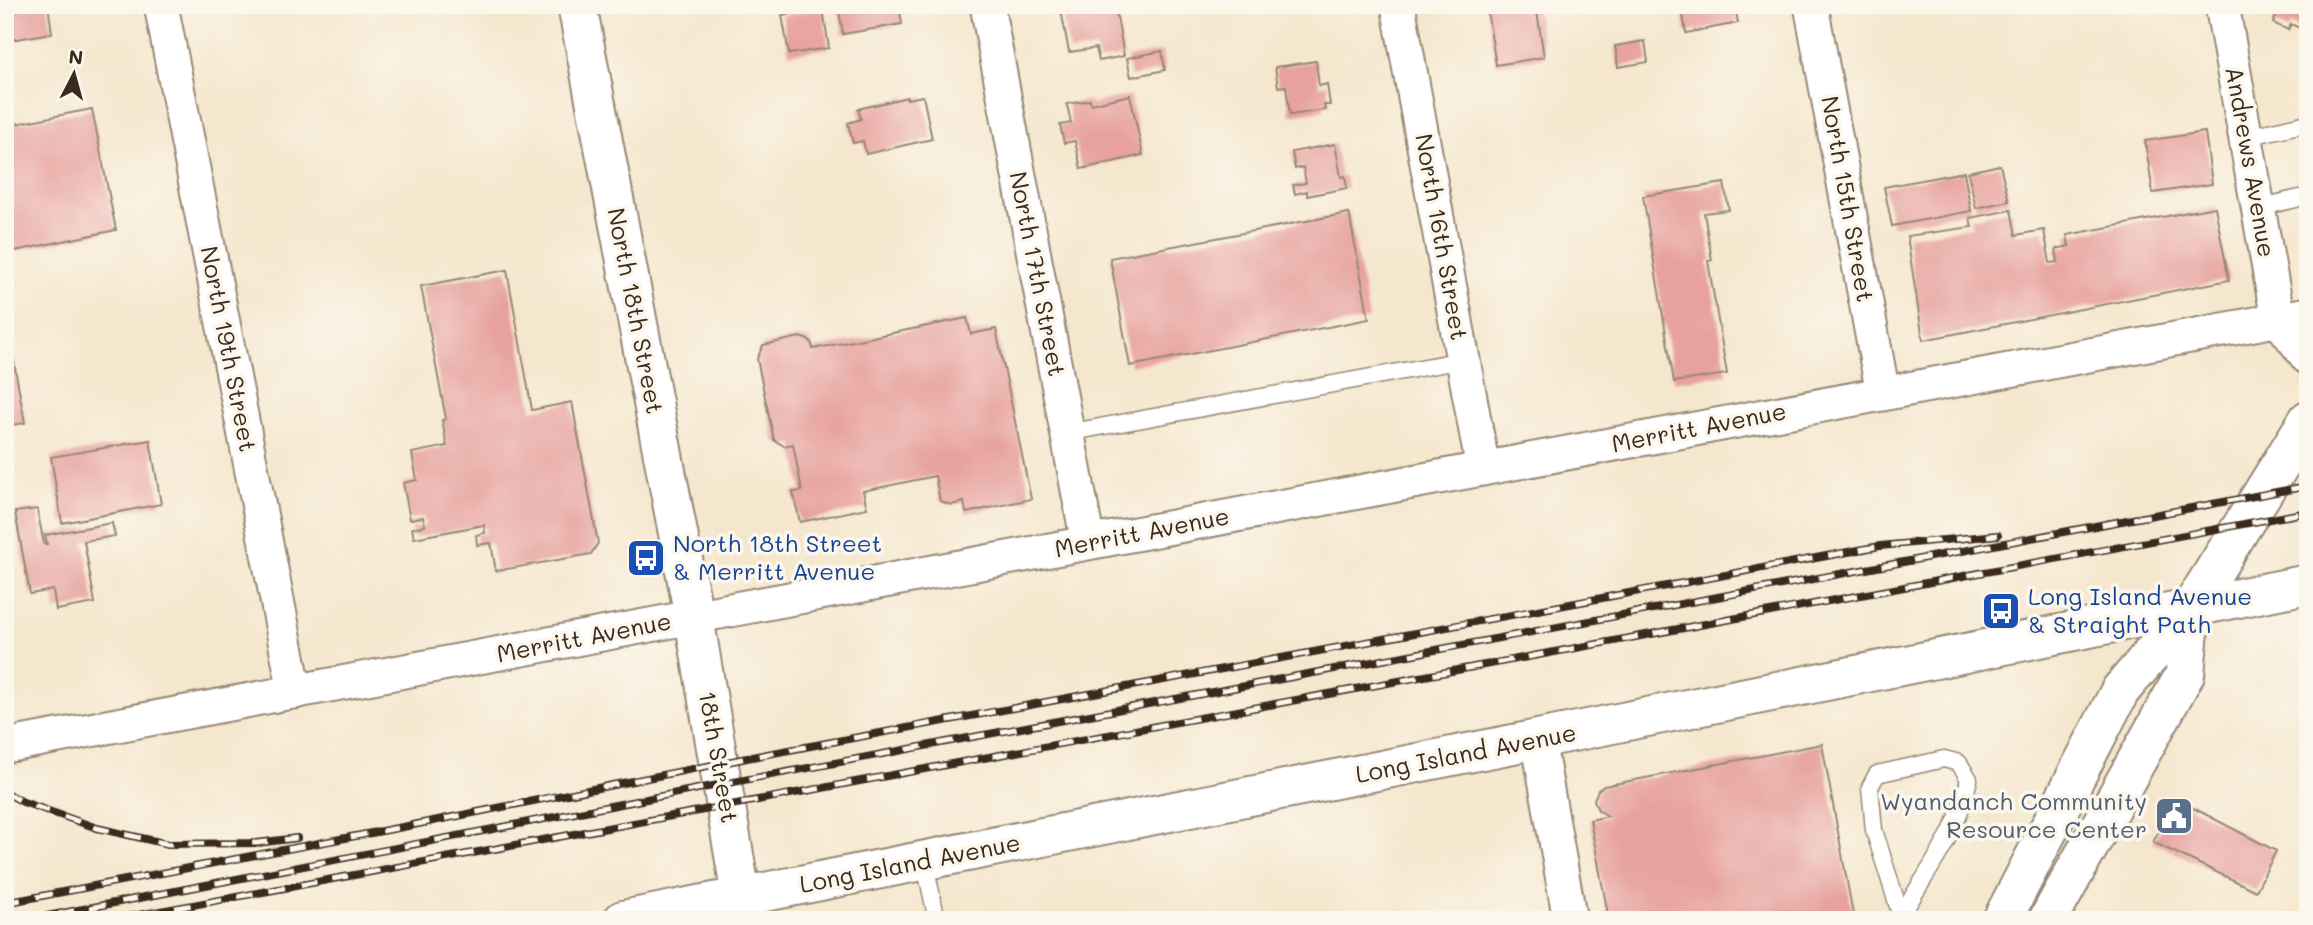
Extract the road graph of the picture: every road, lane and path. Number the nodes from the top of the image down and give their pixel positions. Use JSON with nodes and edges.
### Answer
{"nodes":[{"id":1,"x":161,"y":5,"type":"edge"},
{"id":2,"x":577,"y":5,"type":"edge"},
{"id":3,"x":987,"y":5,"type":"edge"},
{"id":4,"x":1398,"y":5,"type":"edge"},
{"id":5,"x":1811,"y":5,"type":"edge"},
{"id":6,"x":2222,"y":5,"type":"edge"},
{"id":7,"x":2308,"y":123,"type":"edge"},
{"id":8,"x":2246,"y":137,"type":"junction"},
{"id":9,"x":2308,"y":195,"type":"edge"},
{"id":10,"x":2258,"y":208,"type":"junction"},
{"id":11,"x":2293,"y":317,"type":"edge"},
{"id":12,"x":2308,"y":358,"type":"edge"},
{"id":13,"x":1463,"y":359,"type":"junction"},
{"id":14,"x":1883,"y":394,"type":"junction"},
{"id":15,"x":2308,"y":420,"type":"edge"},
{"id":16,"x":1067,"y":433,"type":"junction"},
{"id":17,"x":1483,"y":469,"type":"junction"},
{"id":18,"x":1088,"y":543,"type":"junction"},
{"id":19,"x":2308,"y":584,"type":"edge"},
{"id":20,"x":2191,"y":608,"type":"junction"},
{"id":21,"x":694,"y":617,"type":"junction"},
{"id":22,"x":295,"y":692,"type":"junction"},
{"id":23,"x":1538,"y":739,"type":"junction"},
{"id":24,"x":5,"y":746,"type":"edge"},
{"id":25,"x":924,"y":860,"type":"junction"},
{"id":26,"x":743,"y":908,"type":"edge"},
{"id":27,"x":1900,"y":918,"type":"edge"},
{"id":28,"x":623,"y":920,"type":"edge"},
{"id":29,"x":937,"y":920,"type":"edge"},
{"id":30,"x":1570,"y":920,"type":"edge"},
{"id":31,"x":2002,"y":920,"type":"edge"},
{"id":32,"x":2048,"y":920,"type":"edge"}],
"edges":[{"from":1,"to":22,"type":"street","name":"North 19th Street"},
{"from":2,"to":21,"type":"street","name":"North 18th Street"},
{"from":3,"to":16,"type":"street","name":"North 17th Street"},
{"from":4,"to":13,"type":"street","name":"North 16th Street"},
{"from":5,"to":14,"type":"street","name":"North 15th Street"},
{"from":6,"to":8,"type":"street","name":"Andrews Avenue"},
{"from":7,"to":8,"type":"lane"},
{"from":8,"to":10,"type":"street","name":"Andrews Avenue"},
{"from":9,"to":10,"type":"lane"},
{"from":10,"to":11,"type":"street","name":"Andrews Avenue"},
{"from":11,"to":12,"type":"street"},
{"from":11,"to":14,"type":"street","name":"Merritt Avenue"},
{"from":13,"to":16,"type":"lane"},
{"from":13,"to":17,"type":"street","name":"North 16th Street"},
{"from":14,"to":17,"type":"street","name":"Merritt Avenue"},
{"from":15,"to":20,"type":"street"},
{"from":16,"to":18,"type":"street","name":"North 17th Street"},
{"from":17,"to":18,"type":"street","name":"Merritt Avenue"},
{"from":18,"to":21,"type":"street","name":"Merritt Avenue"},
{"from":19,"to":20,"type":"street","name":"Long Island Avenue"},
{"from":20,"to":23,"type":"street","name":"Long Island Avenue"},
{"from":20,"to":31,"type":"street"},
{"from":20,"to":32,"type":"street"},
{"from":21,"to":22,"type":"street","name":"Merritt Avenue"},
{"from":21,"to":26,"type":"street","name":"18th Street"},
{"from":22,"to":24,"type":"street","name":"Merritt Avenue"},
{"from":23,"to":25,"type":"street","name":"Long Island Avenue"},
{"from":23,"to":30,"type":"street"},
{"from":25,"to":26,"type":"street","name":"Long Island Avenue"},
{"from":25,"to":29,"type":"lane"},
{"from":26,"to":28,"type":"street","name":"Long Island Avenue"},
{"from":27,"to":27,"type":"lane"}]}
